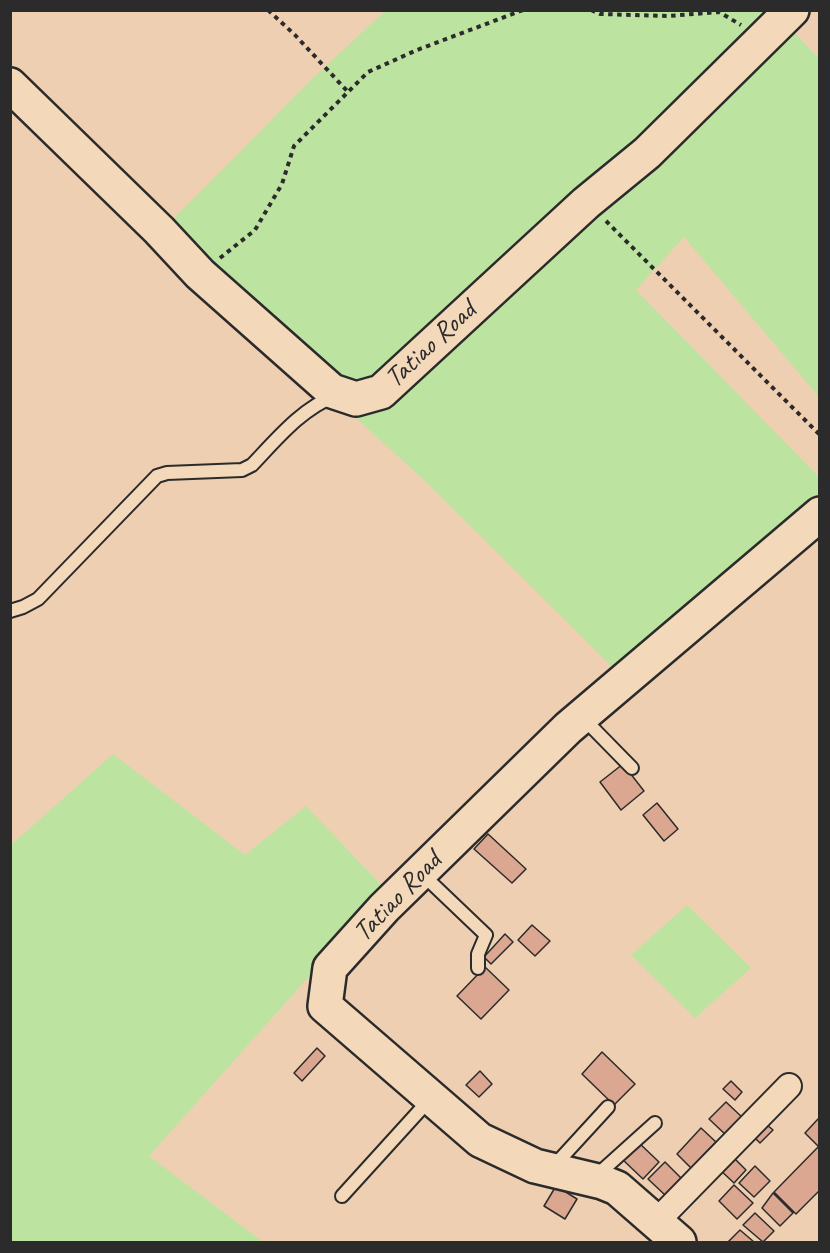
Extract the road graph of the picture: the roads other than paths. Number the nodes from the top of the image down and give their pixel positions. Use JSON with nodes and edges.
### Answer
{"nodes":[{"id":1,"x":792,"y":10,"type":"edge"},
{"id":2,"x":10,"y":85,"type":"edge"},
{"id":3,"x":340,"y":394,"type":"junction"},
{"id":4,"x":819,"y":514,"type":"edge"},
{"id":5,"x":10,"y":611,"type":"edge"},
{"id":6,"x":581,"y":716,"type":"junction"},
{"id":7,"x":632,"y":768,"type":"dead end"},
{"id":8,"x":420,"y":873,"type":"junction"},
{"id":9,"x":478,"y":968,"type":"dead end"},
{"id":10,"x":789,"y":1086,"type":"dead end"},
{"id":11,"x":432,"y":1097,"type":"junction"},
{"id":12,"x":608,"y":1107,"type":"dead end"},
{"id":13,"x":655,"y":1123,"type":"dead end"},
{"id":14,"x":550,"y":1170,"type":"junction"},
{"id":15,"x":592,"y":1180,"type":"junction"},
{"id":16,"x":342,"y":1196,"type":"dead end"},
{"id":17,"x":668,"y":1232,"type":"edge"}],
"edges":[{"from":1,"to":3,"type":"street","name":"Tatiao Road"},
{"from":2,"to":3,"type":"street"},
{"from":3,"to":5,"type":"lane"},
{"from":4,"to":6,"type":"street","name":"Tatiao Road"},
{"from":6,"to":7,"type":"lane"},
{"from":6,"to":8,"type":"street","name":"Tatiao Road"},
{"from":8,"to":9,"type":"lane"},
{"from":8,"to":11,"type":"street","name":"Tatiao Road"},
{"from":10,"to":17,"type":"street"},
{"from":11,"to":14,"type":"street","name":"Tatiao Road"},
{"from":11,"to":16,"type":"lane"},
{"from":12,"to":14,"type":"lane"},
{"from":13,"to":15,"type":"lane"},
{"from":14,"to":15,"type":"street","name":"Tatiao Road"},
{"from":15,"to":17,"type":"street","name":"Tatiao Road"}]}
